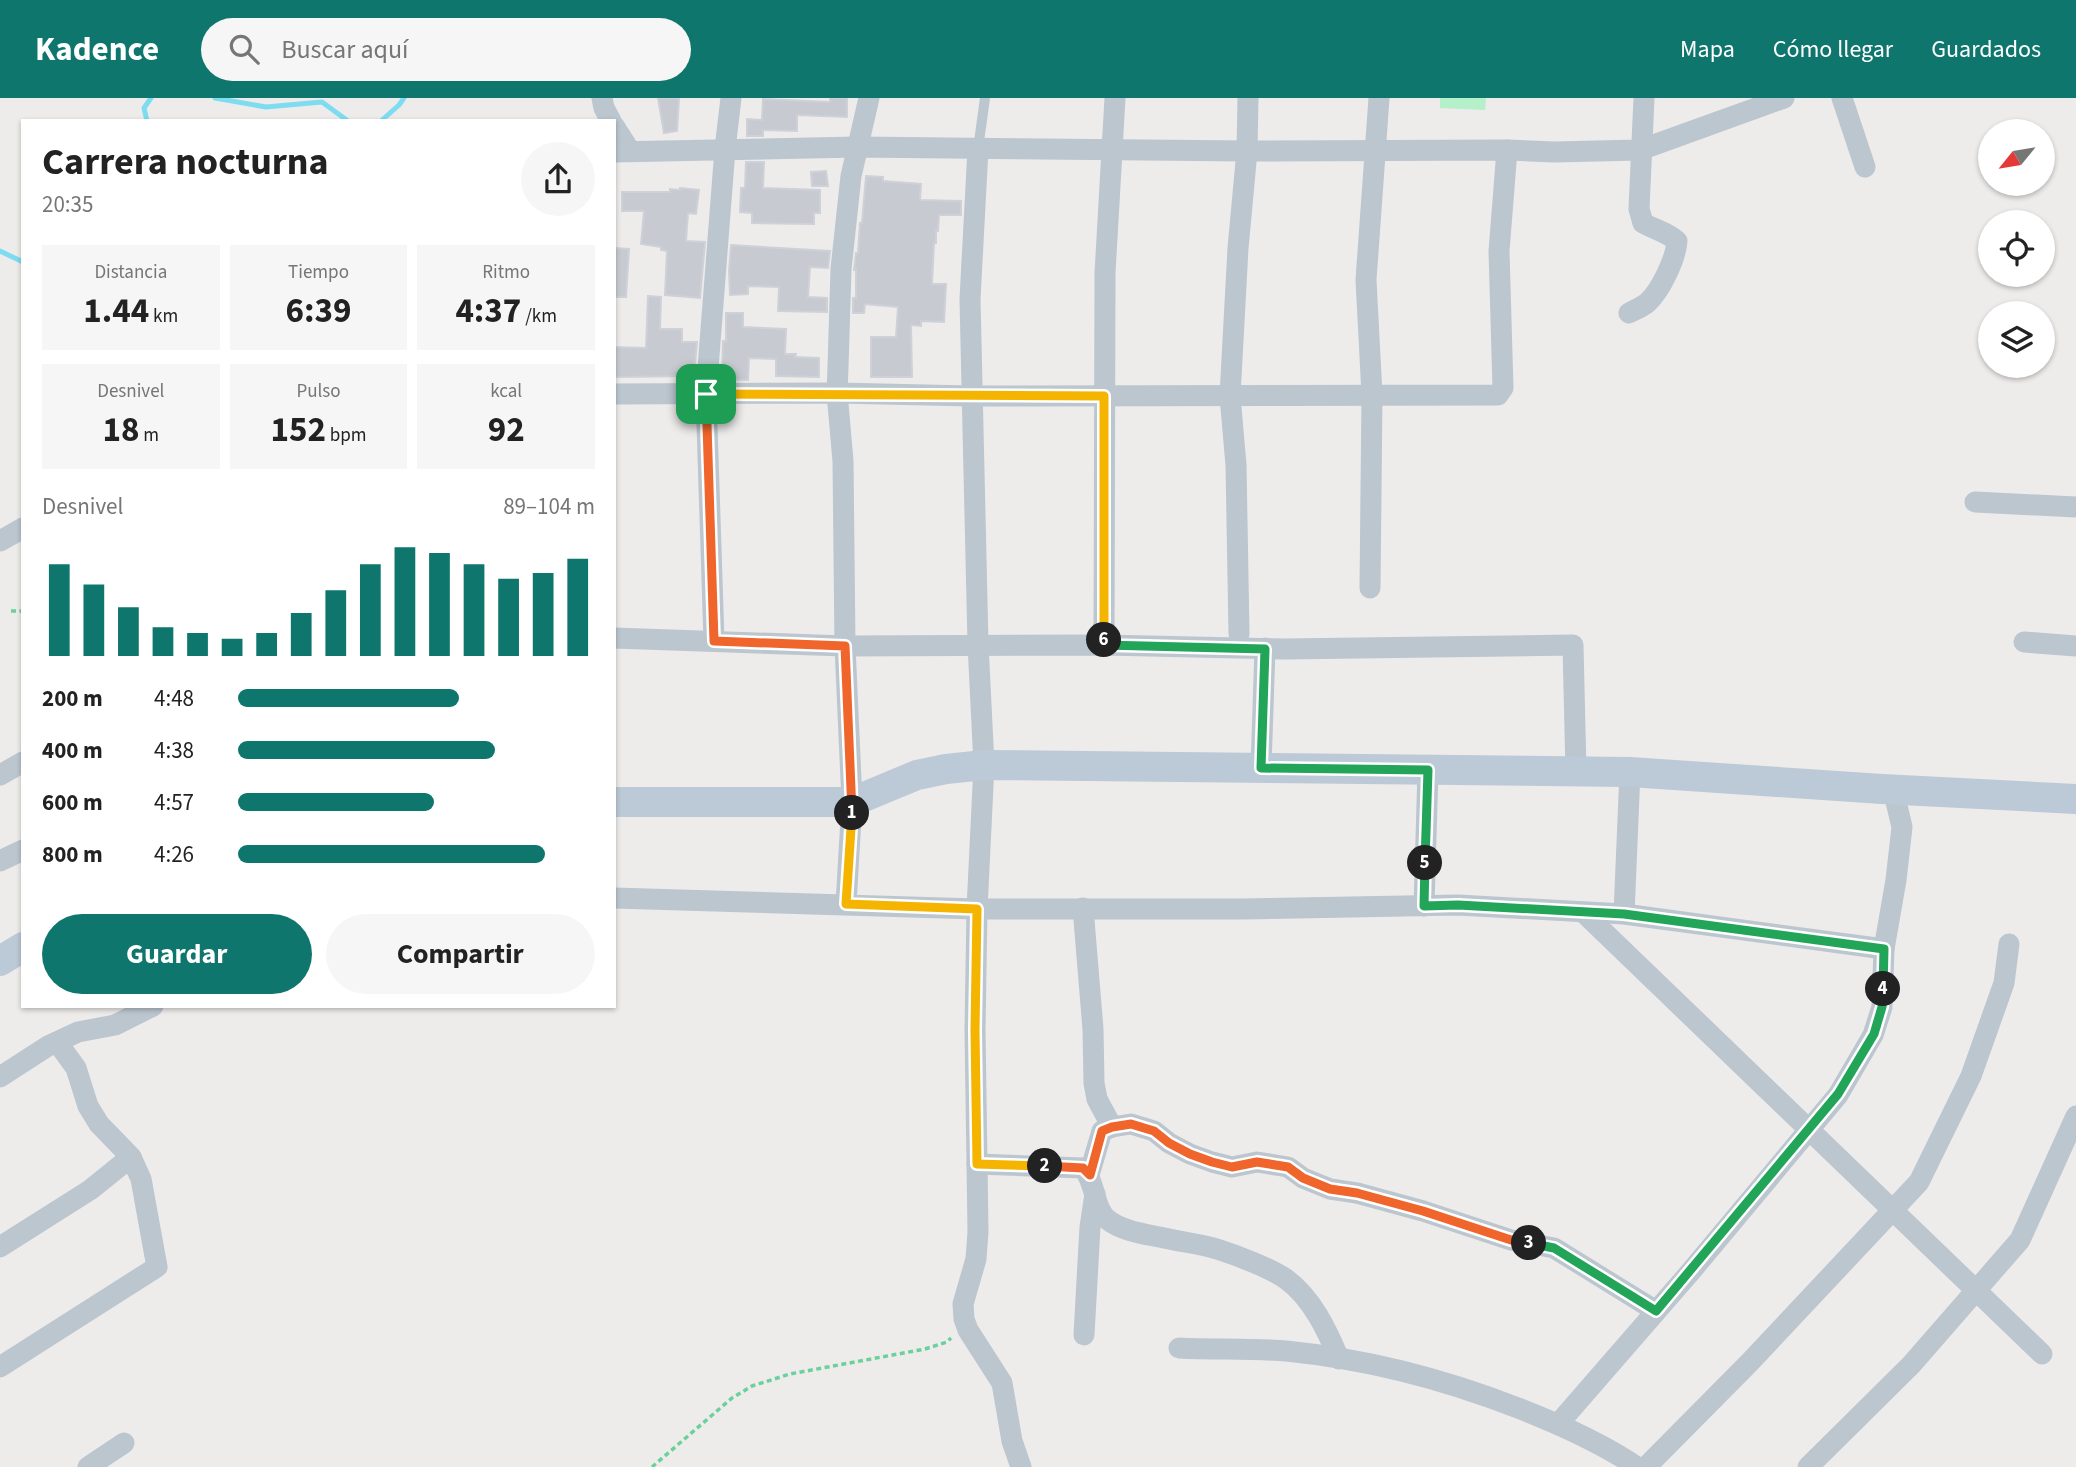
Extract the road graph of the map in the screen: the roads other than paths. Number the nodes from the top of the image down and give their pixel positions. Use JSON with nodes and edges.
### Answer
{"nodes":[{"id":1,"x":602,"y":98,"type":"edge"},
{"id":2,"x":731,"y":98,"type":"edge"},
{"id":3,"x":869,"y":98,"type":"edge"},
{"id":4,"x":985,"y":98,"type":"edge"},
{"id":5,"x":1115,"y":98,"type":"edge"},
{"id":6,"x":1248,"y":98,"type":"edge"},
{"id":7,"x":1379,"y":98,"type":"edge"},
{"id":8,"x":1644,"y":98,"type":"edge"},
{"id":9,"x":1784,"y":98,"type":"edge"},
{"id":10,"x":1842,"y":98,"type":"edge"},
{"id":11,"x":610,"y":119,"type":"edge"},
{"id":12,"x":616,"y":132,"type":"edge"},
{"id":13,"x":857,"y":147,"type":"junction"},
{"id":14,"x":725,"y":149,"type":"junction"},
{"id":15,"x":978,"y":149,"type":"junction"},
{"id":16,"x":1507,"y":149,"type":"junction"},
{"id":17,"x":1113,"y":150,"type":"junction"},
{"id":18,"x":1376,"y":150,"type":"junction"},
{"id":19,"x":1640,"y":150,"type":"junction"},
{"id":20,"x":1247,"y":151,"type":"junction"},
{"id":21,"x":622,"y":152,"type":"edge"},
{"id":22,"x":1865,"y":167,"type":"dead end"},
{"id":23,"x":1629,"y":313,"type":"dead end"},
{"id":24,"x":837,"y":393,"type":"junction"},
{"id":25,"x":616,"y":394,"type":"edge"},
{"id":26,"x":706,"y":394,"type":"junction"},
{"id":27,"x":1371,"y":395,"type":"junction"},
{"id":28,"x":971,"y":396,"type":"junction"},
{"id":29,"x":1104,"y":396,"type":"junction"},
{"id":30,"x":1230,"y":396,"type":"junction"},
{"id":31,"x":1975,"y":502,"type":"dead end"},
{"id":32,"x":2076,"y":507,"type":"edge"},
{"id":33,"x":21,"y":529,"type":"edge"},
{"id":34,"x":0,"y":541,"type":"edge"},
{"id":35,"x":1370,"y":588,"type":"dead end"},
{"id":36,"x":1239,"y":634,"type":"dead end"},
{"id":37,"x":616,"y":638,"type":"edge"},
{"id":38,"x":714,"y":641,"type":"junction"},
{"id":39,"x":2024,"y":642,"type":"dead end"},
{"id":40,"x":978,"y":644,"type":"junction"},
{"id":41,"x":1104,"y":645,"type":"junction"},
{"id":42,"x":845,"y":646,"type":"junction"},
{"id":43,"x":2076,"y":646,"type":"edge"},
{"id":44,"x":1265,"y":649,"type":"junction"},
{"id":45,"x":21,"y":763,"type":"edge"},
{"id":46,"x":984,"y":765,"type":"junction"},
{"id":47,"x":1261,"y":768,"type":"junction"},
{"id":48,"x":1428,"y":770,"type":"junction"},
{"id":49,"x":1576,"y":772,"type":"junction"},
{"id":50,"x":1630,"y":772,"type":"junction"},
{"id":51,"x":0,"y":775,"type":"edge"},
{"id":52,"x":1893,"y":789,"type":"junction"},
{"id":53,"x":2076,"y":799,"type":"edge"},
{"id":54,"x":616,"y":802,"type":"edge"},
{"id":55,"x":852,"y":802,"type":"junction"},
{"id":56,"x":21,"y":851,"type":"edge"},
{"id":57,"x":0,"y":861,"type":"edge"},
{"id":58,"x":616,"y":898,"type":"edge"},
{"id":59,"x":846,"y":904,"type":"junction"},
{"id":60,"x":1424,"y":906,"type":"junction"},
{"id":61,"x":1083,"y":908,"type":"junction"},
{"id":62,"x":977,"y":909,"type":"junction"},
{"id":63,"x":1583,"y":912,"type":"junction"},
{"id":64,"x":1624,"y":914,"type":"junction"},
{"id":65,"x":2009,"y":944,"type":"dead end"},
{"id":66,"x":21,"y":948,"type":"edge"},
{"id":67,"x":1884,"y":949,"type":"junction"},
{"id":68,"x":0,"y":961,"type":"edge"},
{"id":69,"x":149,"y":1008,"type":"edge"},
{"id":70,"x":57,"y":1042,"type":"junction"},
{"id":71,"x":0,"y":1077,"type":"edge"},
{"id":72,"x":2076,"y":1116,"type":"edge"},
{"id":73,"x":1112,"y":1127,"type":"junction"},
{"id":74,"x":1808,"y":1129,"type":"junction"},
{"id":75,"x":131,"y":1157,"type":"junction"},
{"id":76,"x":977,"y":1164,"type":"junction"},
{"id":77,"x":1092,"y":1184,"type":"junction"},
{"id":78,"x":1893,"y":1210,"type":"junction"},
{"id":79,"x":0,"y":1247,"type":"edge"},
{"id":80,"x":1976,"y":1291,"type":"junction"},
{"id":81,"x":1656,"y":1311,"type":"junction"},
{"id":82,"x":1084,"y":1335,"type":"dead end"},
{"id":83,"x":1179,"y":1348,"type":"dead end"},
{"id":84,"x":2042,"y":1354,"type":"dead end"},
{"id":85,"x":1339,"y":1359,"type":"junction"},
{"id":86,"x":0,"y":1367,"type":"edge"},
{"id":87,"x":1559,"y":1423,"type":"junction"},
{"id":88,"x":124,"y":1443,"type":"dead end"},
{"id":89,"x":88,"y":1467,"type":"edge"},
{"id":90,"x":1021,"y":1467,"type":"edge"},
{"id":91,"x":1637,"y":1467,"type":"edge"},
{"id":92,"x":1646,"y":1467,"type":"edge"},
{"id":93,"x":1808,"y":1467,"type":"edge"}],
"edges":[{"from":1,"to":11,"type":"street"},
{"from":2,"to":14,"type":"street"},
{"from":3,"to":13,"type":"street"},
{"from":4,"to":15,"type":"lane"},
{"from":5,"to":17,"type":"street"},
{"from":6,"to":20,"type":"street"},
{"from":7,"to":18,"type":"street"},
{"from":8,"to":19,"type":"street"},
{"from":9,"to":19,"type":"street"},
{"from":10,"to":22,"type":"street"},
{"from":12,"to":21,"type":"street"},
{"from":13,"to":14,"type":"street"},
{"from":13,"to":15,"type":"street"},
{"from":13,"to":24,"type":"street"},
{"from":14,"to":21,"type":"street"},
{"from":14,"to":26,"type":"street"},
{"from":15,"to":17,"type":"street"},
{"from":15,"to":28,"type":"street"},
{"from":16,"to":18,"type":"street"},
{"from":16,"to":19,"type":"street"},
{"from":16,"to":27,"type":"street"},
{"from":17,"to":20,"type":"street"},
{"from":17,"to":29,"type":"street"},
{"from":18,"to":20,"type":"street"},
{"from":18,"to":27,"type":"street"},
{"from":19,"to":23,"type":"street"},
{"from":20,"to":30,"type":"street"},
{"from":24,"to":26,"type":"street"},
{"from":24,"to":28,"type":"street"},
{"from":24,"to":42,"type":"street"},
{"from":25,"to":26,"type":"street"},
{"from":26,"to":38,"type":"street"},
{"from":27,"to":30,"type":"street"},
{"from":27,"to":35,"type":"street"},
{"from":28,"to":29,"type":"street"},
{"from":28,"to":40,"type":"street"},
{"from":29,"to":30,"type":"street"},
{"from":29,"to":41,"type":"street"},
{"from":30,"to":36,"type":"street"},
{"from":31,"to":32,"type":"street"},
{"from":33,"to":34,"type":"street"},
{"from":37,"to":38,"type":"street"},
{"from":38,"to":42,"type":"street"},
{"from":39,"to":43,"type":"street"},
{"from":40,"to":41,"type":"street"},
{"from":40,"to":42,"type":"street"},
{"from":40,"to":46,"type":"street"},
{"from":41,"to":44,"type":"street"},
{"from":42,"to":55,"type":"street"},
{"from":44,"to":47,"type":"street"},
{"from":44,"to":49,"type":"street"},
{"from":45,"to":51,"type":"street"},
{"from":46,"to":47,"type":"main road"},
{"from":46,"to":55,"type":"main road"},
{"from":46,"to":62,"type":"street"},
{"from":47,"to":48,"type":"main road"},
{"from":48,"to":49,"type":"main road"},
{"from":48,"to":60,"type":"street"},
{"from":49,"to":50,"type":"main road"},
{"from":50,"to":52,"type":"main road"},
{"from":50,"to":64,"type":"street"},
{"from":52,"to":53,"type":"main road"},
{"from":52,"to":67,"type":"street"},
{"from":54,"to":55,"type":"main road"},
{"from":55,"to":59,"type":"street"},
{"from":56,"to":57,"type":"street"},
{"from":58,"to":59,"type":"street"},
{"from":59,"to":62,"type":"street"},
{"from":60,"to":61,"type":"street"},
{"from":60,"to":63,"type":"street"},
{"from":61,"to":62,"type":"street"},
{"from":61,"to":73,"type":"street"},
{"from":62,"to":76,"type":"street"},
{"from":63,"to":64,"type":"street"},
{"from":63,"to":74,"type":"street"},
{"from":64,"to":67,"type":"street"},
{"from":65,"to":78,"type":"street"},
{"from":66,"to":68,"type":"main road"},
{"from":67,"to":74,"type":"street"},
{"from":69,"to":70,"type":"street"},
{"from":70,"to":71,"type":"street"},
{"from":70,"to":75,"type":"street"},
{"from":72,"to":80,"type":"street"},
{"from":73,"to":77,"type":"street"},
{"from":73,"to":81,"type":"street"},
{"from":74,"to":78,"type":"street"},
{"from":74,"to":81,"type":"street"},
{"from":75,"to":79,"type":"street"},
{"from":75,"to":86,"type":"street"},
{"from":76,"to":77,"type":"street"},
{"from":76,"to":90,"type":"street"},
{"from":77,"to":82,"type":"street"},
{"from":77,"to":85,"type":"street"},
{"from":78,"to":80,"type":"street"},
{"from":78,"to":92,"type":"street"},
{"from":80,"to":84,"type":"street"},
{"from":80,"to":93,"type":"street"},
{"from":81,"to":87,"type":"street"},
{"from":83,"to":85,"type":"street"},
{"from":85,"to":87,"type":"street"},
{"from":87,"to":91,"type":"street"},
{"from":88,"to":89,"type":"street"}]}
